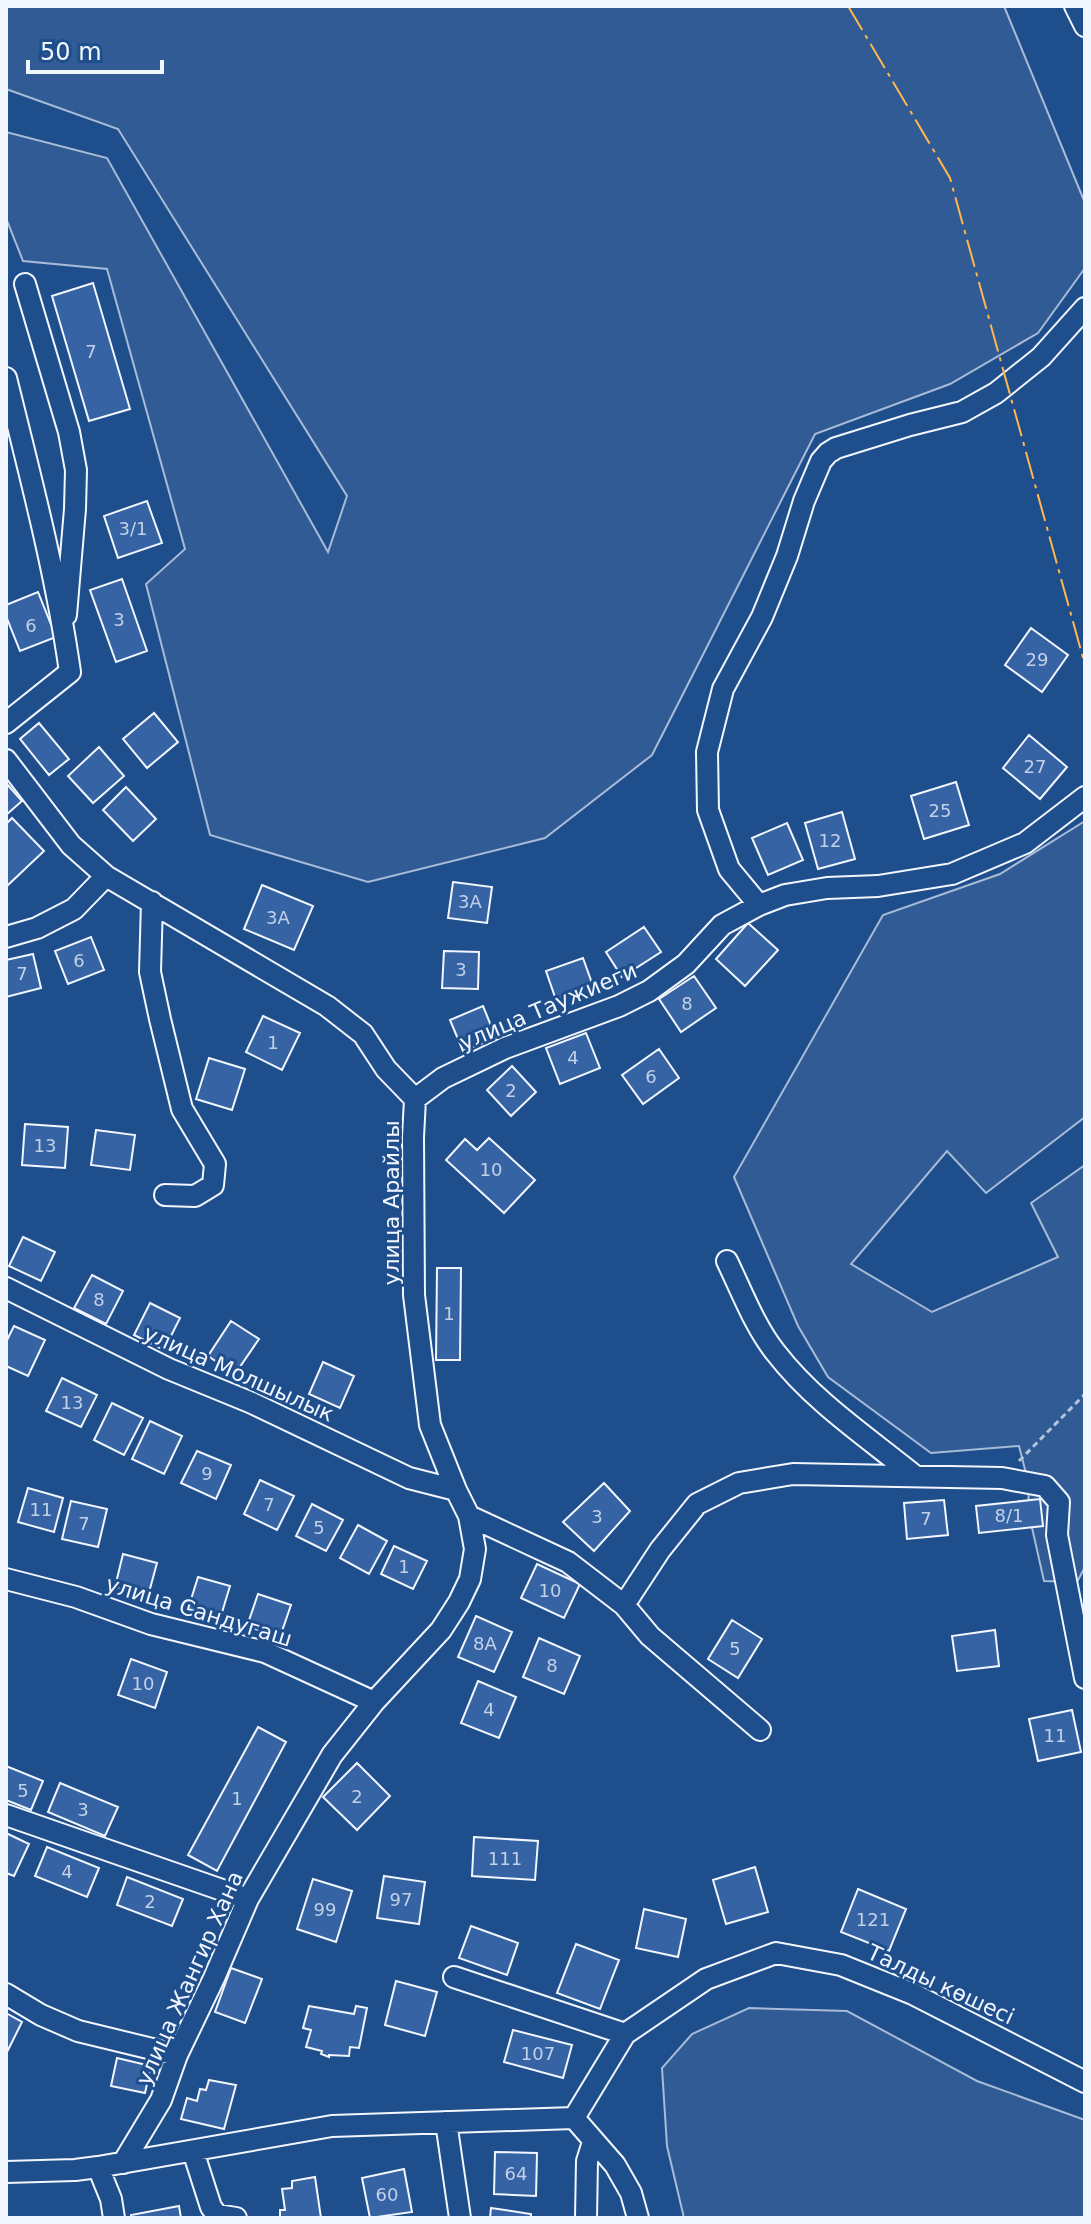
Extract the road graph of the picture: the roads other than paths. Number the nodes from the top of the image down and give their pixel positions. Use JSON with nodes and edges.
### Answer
{"nodes":[{"id":1,"x":1075,"y":6,"type":"edge"},
{"id":2,"x":1085,"y":26,"type":"edge"},
{"id":3,"x":25,"y":284,"type":"dead end"},
{"id":4,"x":1085,"y":308,"type":"edge"},
{"id":5,"x":6,"y":378,"type":"edge"},
{"id":6,"x":64,"y":631,"type":"junction"},
{"id":7,"x":6,"y":723,"type":"edge"},
{"id":8,"x":6,"y":760,"type":"edge"},
{"id":9,"x":1085,"y":797,"type":"edge"},
{"id":10,"x":106,"y":876,"type":"junction"},
{"id":11,"x":152,"y":902,"type":"junction"},
{"id":12,"x":759,"y":905,"type":"junction"},
{"id":13,"x":6,"y":937,"type":"edge"},
{"id":14,"x":415,"y":1099,"type":"junction"},
{"id":15,"x":165,"y":1195,"type":"dead end"},
{"id":16,"x":727,"y":1261,"type":"dead end"},
{"id":17,"x":6,"y":1288,"type":"edge"},
{"id":18,"x":915,"y":1476,"type":"junction"},
{"id":19,"x":456,"y":1490,"type":"junction"},
{"id":20,"x":469,"y":1516,"type":"junction"},
{"id":21,"x":6,"y":1579,"type":"edge"},
{"id":22,"x":624,"y":1605,"type":"junction"},
{"id":23,"x":1085,"y":1678,"type":"edge"},
{"id":24,"x":374,"y":1702,"type":"junction"},
{"id":25,"x":760,"y":1730,"type":"dead end"},
{"id":26,"x":6,"y":1815,"type":"edge"},
{"id":27,"x":248,"y":1899,"type":"junction"},
{"id":28,"x":454,"y":1977,"type":"dead end"},
{"id":29,"x":6,"y":1994,"type":"edge"},
{"id":30,"x":625,"y":2034,"type":"junction"},
{"id":31,"x":177,"y":2055,"type":"junction"},
{"id":32,"x":1085,"y":2082,"type":"edge"},
{"id":33,"x":574,"y":2118,"type":"junction"},
{"id":34,"x":446,"y":2122,"type":"junction"},
{"id":35,"x":593,"y":2142,"type":"junction"},
{"id":36,"x":193,"y":2151,"type":"junction"},
{"id":37,"x":123,"y":2163,"type":"junction"},
{"id":38,"x":98,"y":2167,"type":"junction"},
{"id":39,"x":6,"y":2172,"type":"edge"},
{"id":40,"x":114,"y":2218,"type":"edge"},
{"id":41,"x":236,"y":2218,"type":"edge"},
{"id":42,"x":460,"y":2218,"type":"edge"},
{"id":43,"x":586,"y":2218,"type":"edge"},
{"id":44,"x":638,"y":2218,"type":"edge"}],
"edges":[{"from":1,"to":2,"type":"street"},
{"from":3,"to":6,"type":"street"},
{"from":4,"to":12,"type":"street"},
{"from":5,"to":6,"type":"street"},
{"from":6,"to":7,"type":"street"},
{"from":8,"to":10,"type":"street","name":"улица Арайлы"},
{"from":9,"to":12,"type":"street","name":"улица Таужиеги"},
{"from":10,"to":11,"type":"street","name":"улица Арайлы"},
{"from":10,"to":13,"type":"street"},
{"from":11,"to":14,"type":"street","name":"улица Арайлы"},
{"from":11,"to":15,"type":"street"},
{"from":12,"to":14,"type":"street","name":"улица Таужиеги"},
{"from":14,"to":19,"type":"street","name":"улица Арайлы"},
{"from":16,"to":18,"type":"street"},
{"from":17,"to":19,"type":"street","name":"улица Молшылык"},
{"from":18,"to":22,"type":"street"},
{"from":18,"to":23,"type":"street"},
{"from":19,"to":20,"type":"street","name":"улица Жангир Хана"},
{"from":20,"to":22,"type":"street"},
{"from":20,"to":24,"type":"street","name":"улица Жангир Хана"},
{"from":21,"to":24,"type":"street","name":"улица Сандугаш"},
{"from":22,"to":25,"type":"street"},
{"from":24,"to":27,"type":"street","name":"улица Жангир Хана"},
{"from":26,"to":27,"type":"street"},
{"from":27,"to":31,"type":"street","name":"улица Жангир Хана"},
{"from":28,"to":30,"type":"street"},
{"from":29,"to":31,"type":"street"},
{"from":30,"to":32,"type":"street","name":"Талды көшесі"},
{"from":30,"to":33,"type":"street","name":"Талды көшесі"},
{"from":31,"to":37,"type":"street","name":"улица Жангир Хана"},
{"from":33,"to":34,"type":"street"},
{"from":33,"to":35,"type":"street"},
{"from":34,"to":36,"type":"street"},
{"from":34,"to":42,"type":"street"},
{"from":35,"to":43,"type":"street"},
{"from":35,"to":44,"type":"street"},
{"from":36,"to":37,"type":"street"},
{"from":36,"to":41,"type":"street"},
{"from":37,"to":38,"type":"street"},
{"from":38,"to":39,"type":"street"},
{"from":38,"to":40,"type":"street"}]}
